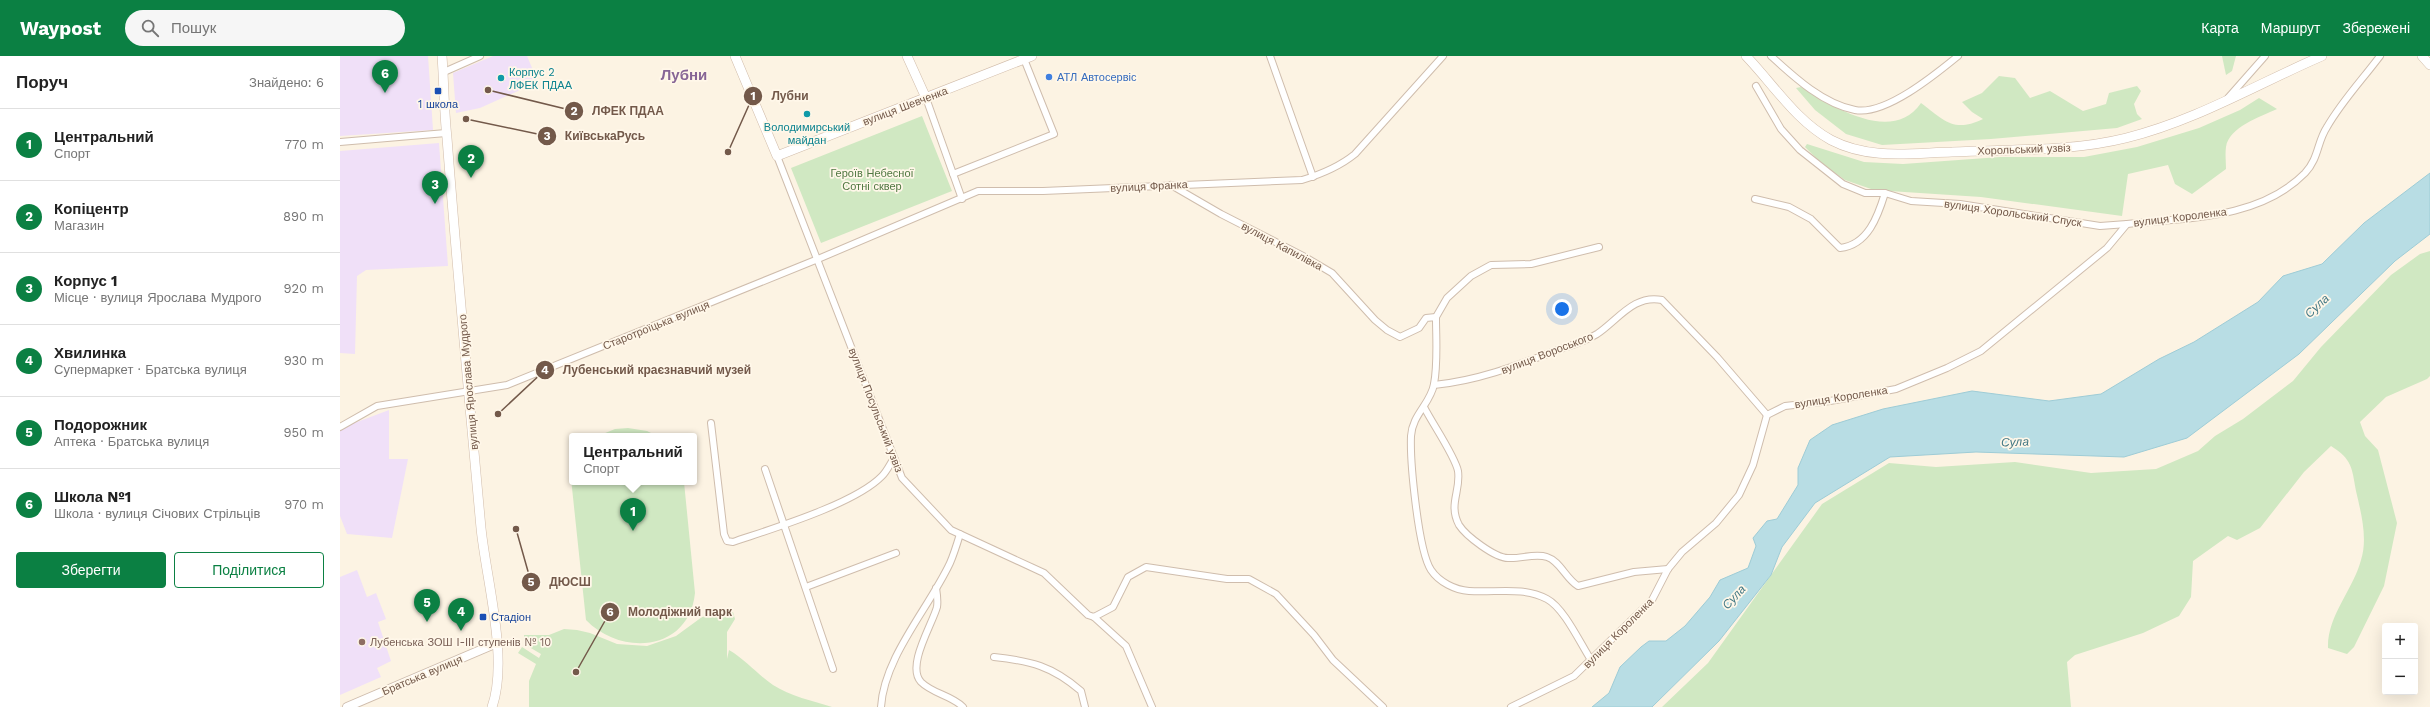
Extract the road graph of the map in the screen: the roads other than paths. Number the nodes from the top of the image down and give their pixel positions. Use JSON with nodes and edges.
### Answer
{"nodes":[{"id":1,"x":442,"y":56,"type":"edge"},
{"id":2,"x":480,"y":56,"type":"edge"},
{"id":3,"x":736,"y":56,"type":"edge"},
{"id":4,"x":907,"y":56,"type":"edge"},
{"id":5,"x":1270,"y":56,"type":"edge"},
{"id":6,"x":1443,"y":56,"type":"edge"},
{"id":7,"x":1746,"y":56,"type":"edge"},
{"id":8,"x":1771,"y":56,"type":"edge"},
{"id":9,"x":1958,"y":56,"type":"edge"},
{"id":10,"x":2265,"y":56,"type":"edge"},
{"id":11,"x":2322,"y":56,"type":"edge"},
{"id":12,"x":2380,"y":56,"type":"edge"},
{"id":13,"x":2422,"y":56,"type":"edge"},
{"id":14,"x":1028,"y":58,"type":"edge"},
{"id":15,"x":2430,"y":65,"type":"edge"},
{"id":16,"x":444,"y":72,"type":"junction"},
{"id":17,"x":1756,"y":86,"type":"dead end"},
{"id":18,"x":926,"y":98,"type":"junction"},
{"id":19,"x":2227,"y":99,"type":"junction"},
{"id":20,"x":446,"y":133,"type":"junction"},
{"id":21,"x":340,"y":142,"type":"edge"},
{"id":22,"x":777,"y":156,"type":"junction"},
{"id":23,"x":953,"y":174,"type":"junction"},
{"id":24,"x":1313,"y":177,"type":"junction"},
{"id":25,"x":1171,"y":185,"type":"junction"},
{"id":26,"x":1885,"y":193,"type":"junction"},
{"id":27,"x":962,"y":199,"type":"junction"},
{"id":28,"x":1755,"y":199,"type":"dead end"},
{"id":29,"x":2127,"y":224,"type":"junction"},
{"id":30,"x":1598,"y":247,"type":"dead end"},
{"id":31,"x":818,"y":259,"type":"junction"},
{"id":32,"x":1436,"y":317,"type":"junction"},
{"id":33,"x":1434,"y":385,"type":"junction"},
{"id":34,"x":469,"y":393,"type":"junction"},
{"id":35,"x":1424,"y":407,"type":"junction"},
{"id":36,"x":1767,"y":415,"type":"junction"},
{"id":37,"x":711,"y":423,"type":"dead end"},
{"id":38,"x":340,"y":427,"type":"edge"},
{"id":39,"x":894,"y":458,"type":"junction"},
{"id":40,"x":765,"y":469,"type":"dead end"},
{"id":41,"x":785,"y":525,"type":"junction"},
{"id":42,"x":960,"y":534,"type":"junction"},
{"id":43,"x":896,"y":553,"type":"dead end"},
{"id":44,"x":1668,"y":569,"type":"junction"},
{"id":45,"x":806,"y":587,"type":"junction"},
{"id":46,"x":936,"y":588,"type":"junction"},
{"id":47,"x":1094,"y":617,"type":"junction"},
{"id":48,"x":497,"y":643,"type":"junction"},
{"id":49,"x":994,"y":657,"type":"dead end"},
{"id":50,"x":1591,"y":660,"type":"junction"},
{"id":51,"x":833,"y":669,"type":"dead end"},
{"id":52,"x":347,"y":707,"type":"edge"},
{"id":53,"x":492,"y":707,"type":"edge"},
{"id":54,"x":881,"y":707,"type":"edge"},
{"id":55,"x":963,"y":707,"type":"edge"},
{"id":56,"x":1085,"y":707,"type":"edge"},
{"id":57,"x":1152,"y":707,"type":"edge"},
{"id":58,"x":1383,"y":707,"type":"edge"},
{"id":59,"x":1511,"y":707,"type":"edge"}],
"edges":[{"from":1,"to":16,"type":"main road","name":"вулиця Ярослава Мудрого"},
{"from":2,"to":16,"type":"street"},
{"from":3,"to":22,"type":"main road"},
{"from":4,"to":18,"type":"main road"},
{"from":5,"to":24,"type":"street"},
{"from":6,"to":24,"type":"street","name":"вулиця Франка"},
{"from":7,"to":19,"type":"main road","name":"Хорольський узвіз"},
{"from":8,"to":9,"type":"street"},
{"from":10,"to":19,"type":"street"},
{"from":11,"to":19,"type":"main road","name":"Хорольський узвіз"},
{"from":12,"to":29,"type":"street","name":"вулиця Короленка"},
{"from":13,"to":15,"type":"main road"},
{"from":14,"to":18,"type":"main road","name":"вулиця Шевченка"},
{"from":14,"to":23,"type":"street"},
{"from":16,"to":20,"type":"main road","name":"вулиця Ярослава Мудрого"},
{"from":17,"to":26,"type":"street","name":"вулиця Хорольський Спуск"},
{"from":18,"to":22,"type":"main road","name":"вулиця Шевченка"},
{"from":18,"to":23,"type":"street"},
{"from":20,"to":21,"type":"street"},
{"from":20,"to":34,"type":"main road","name":"вулиця Ярослава Мудрого"},
{"from":22,"to":31,"type":"street","name":"вулиця Посульський узвіз"},
{"from":23,"to":27,"type":"street"},
{"from":24,"to":25,"type":"street","name":"вулиця Франка"},
{"from":25,"to":27,"type":"street","name":"вулиця Франка"},
{"from":25,"to":32,"type":"street","name":"вулиця Капилівка"},
{"from":26,"to":28,"type":"street"},
{"from":26,"to":29,"type":"street","name":"вулиця Хорольський Спуск"},
{"from":27,"to":31,"type":"street","name":"вулиця Франка"},
{"from":29,"to":36,"type":"street","name":"вулиця Короленка"},
{"from":30,"to":32,"type":"street"},
{"from":31,"to":34,"type":"street","name":"Старотроїцька вулиця"},
{"from":31,"to":39,"type":"street","name":"вулиця Посульський узвіз"},
{"from":32,"to":33,"type":"street"},
{"from":33,"to":35,"type":"street"},
{"from":33,"to":36,"type":"street","name":"вулиця Вороського"},
{"from":34,"to":38,"type":"street","name":"Старотроїцька вулиця"},
{"from":34,"to":48,"type":"main road","name":"вулиця Ярослава Мудрого"},
{"from":35,"to":44,"type":"street"},
{"from":35,"to":50,"type":"street"},
{"from":36,"to":44,"type":"street","name":"вулиця Короленка"},
{"from":37,"to":41,"type":"street"},
{"from":39,"to":41,"type":"street"},
{"from":39,"to":42,"type":"street","name":"вулиця Посульський узвіз"},
{"from":40,"to":41,"type":"street"},
{"from":41,"to":45,"type":"street"},
{"from":42,"to":46,"type":"street"},
{"from":42,"to":47,"type":"street","name":"вулиця Посульський узвіз"},
{"from":43,"to":45,"type":"street"},
{"from":44,"to":50,"type":"street","name":"вулиця Короленка"},
{"from":45,"to":51,"type":"street"},
{"from":46,"to":54,"type":"street"},
{"from":46,"to":55,"type":"street"},
{"from":47,"to":57,"type":"street","name":"вулиця Посульський узвіз"},
{"from":47,"to":58,"type":"street"},
{"from":48,"to":52,"type":"street","name":"Братська вулиця"},
{"from":48,"to":53,"type":"main road","name":"вулиця Ярослава Мудрого"},
{"from":49,"to":56,"type":"street"},
{"from":50,"to":59,"type":"street","name":"вулиця Короленка"}]}
